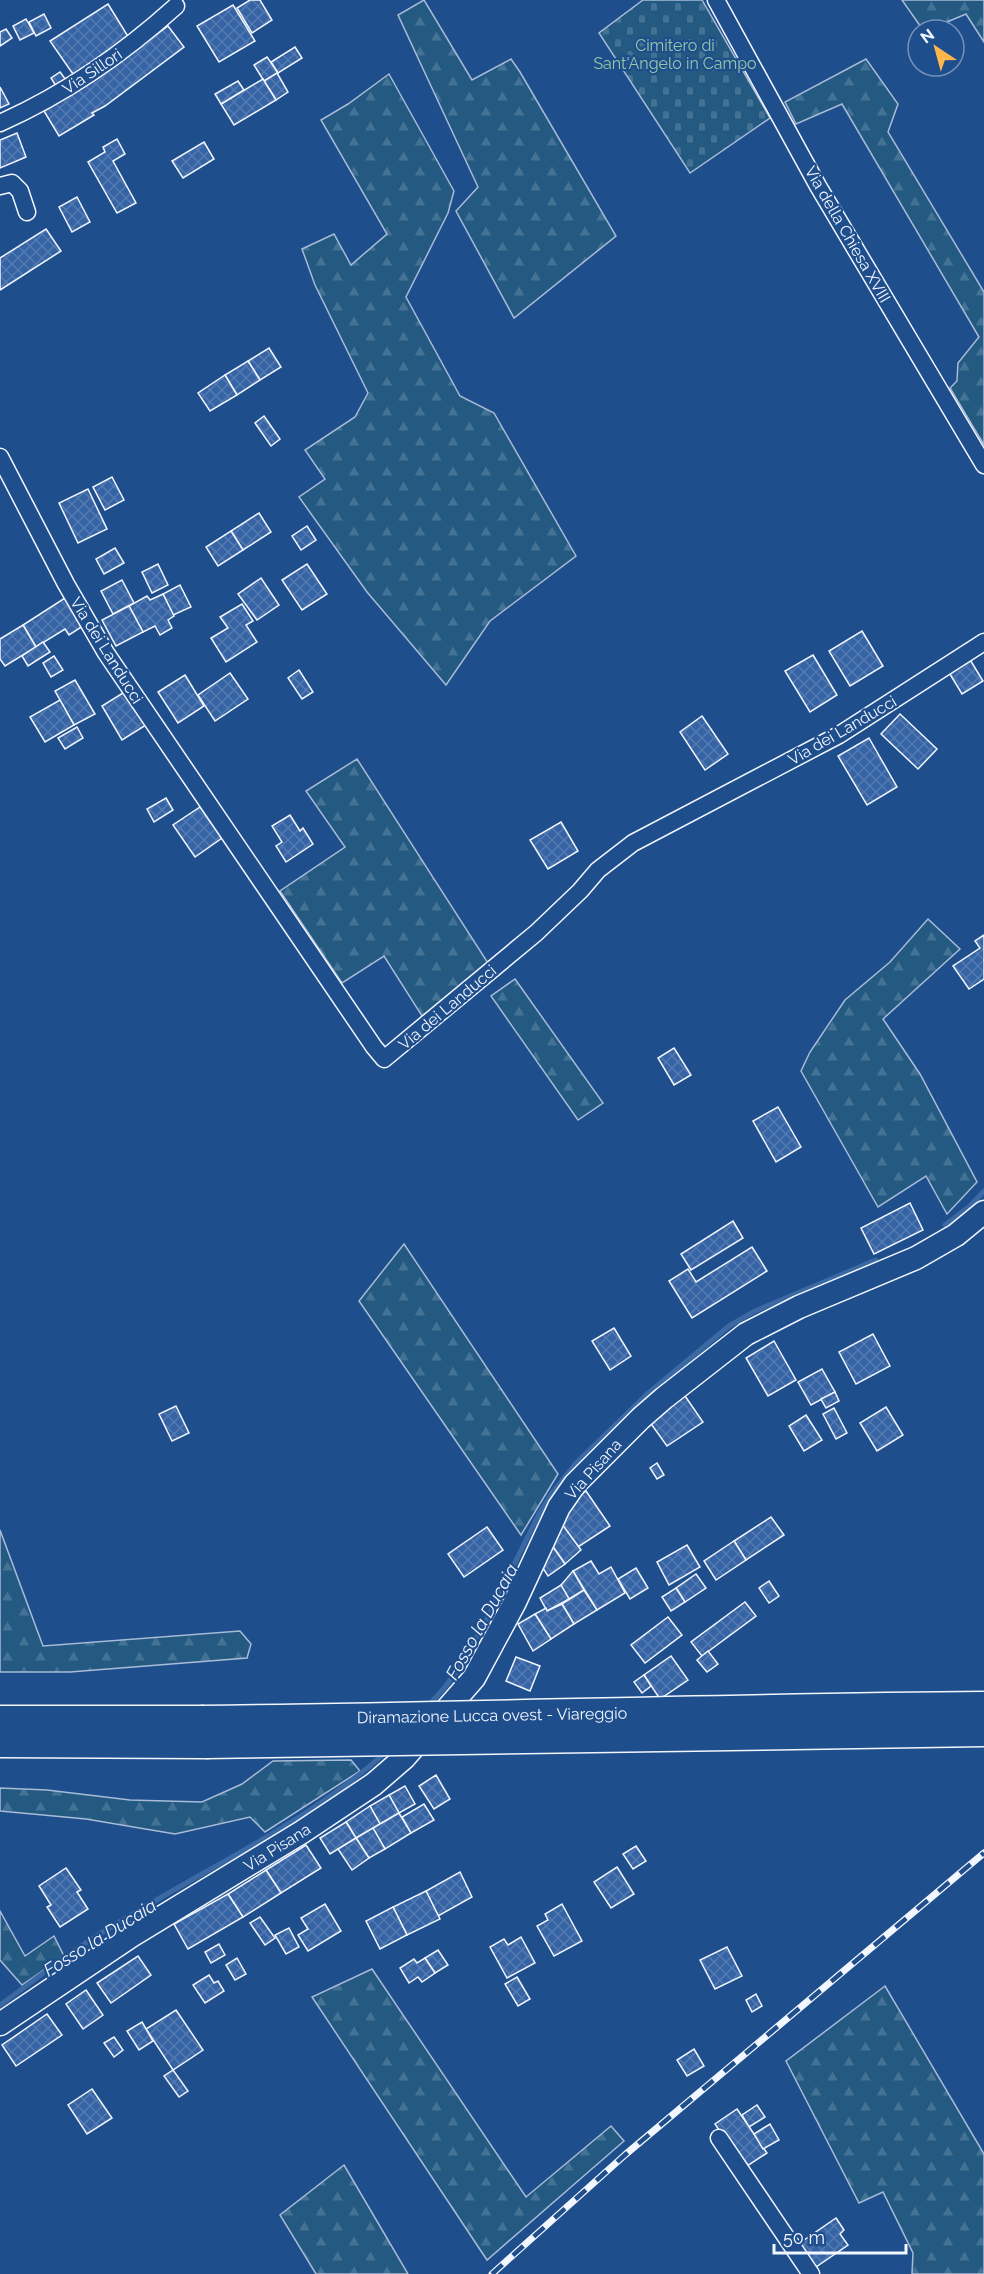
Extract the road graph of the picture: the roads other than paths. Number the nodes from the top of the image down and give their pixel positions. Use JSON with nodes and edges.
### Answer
{"nodes":[{"id":1,"x":716,"y":0,"type":"edge"},
{"id":2,"x":178,"y":2,"type":"edge"},
{"id":3,"x":0,"y":123,"type":"edge"},
{"id":4,"x":0,"y":186,"type":"edge"},
{"id":5,"x":27,"y":213,"type":"dead end"},
{"id":6,"x":0,"y":457,"type":"edge"},
{"id":7,"x":984,"y":465,"type":"edge"},
{"id":8,"x":984,"y":642,"type":"edge"},
{"id":9,"x":984,"y":1212,"type":"edge"},
{"id":10,"x":984,"y":1706,"type":"edge"},
{"id":11,"x":0,"y":1720,"type":"edge"},
{"id":12,"x":203,"y":1732,"type":"junction"},
{"id":13,"x":984,"y":1732,"type":"edge"},
{"id":14,"x":0,"y":1743,"type":"edge"},
{"id":15,"x":0,"y":2024,"type":"edge"},
{"id":16,"x":719,"y":2138,"type":"dead end"},
{"id":17,"x":811,"y":2274,"type":"edge"}],
"edges":[{"from":1,"to":7,"type":"street","name":"Via della Chiesa XVIII"},
{"from":2,"to":3,"type":"street","name":"Via Sillori"},
{"from":4,"to":5,"type":"street"},
{"from":6,"to":8,"type":"street","name":"Via dei Landucci"},
{"from":9,"to":15,"type":"main road","name":"Via Pisana"},
{"from":10,"to":12,"type":"highway","name":"Diramazione Lucca ovest - Viareggio","bridge":true},
{"from":11,"to":12,"type":"highway","name":"Diramazione Lucca ovest - Viareggio"},
{"from":12,"to":13,"type":"highway","name":"Diramazione Lucca ovest - Viareggio","bridge":true},
{"from":12,"to":14,"type":"highway","name":"Diramazione Lucca ovest - Viareggio"},
{"from":16,"to":17,"type":"street"}]}
